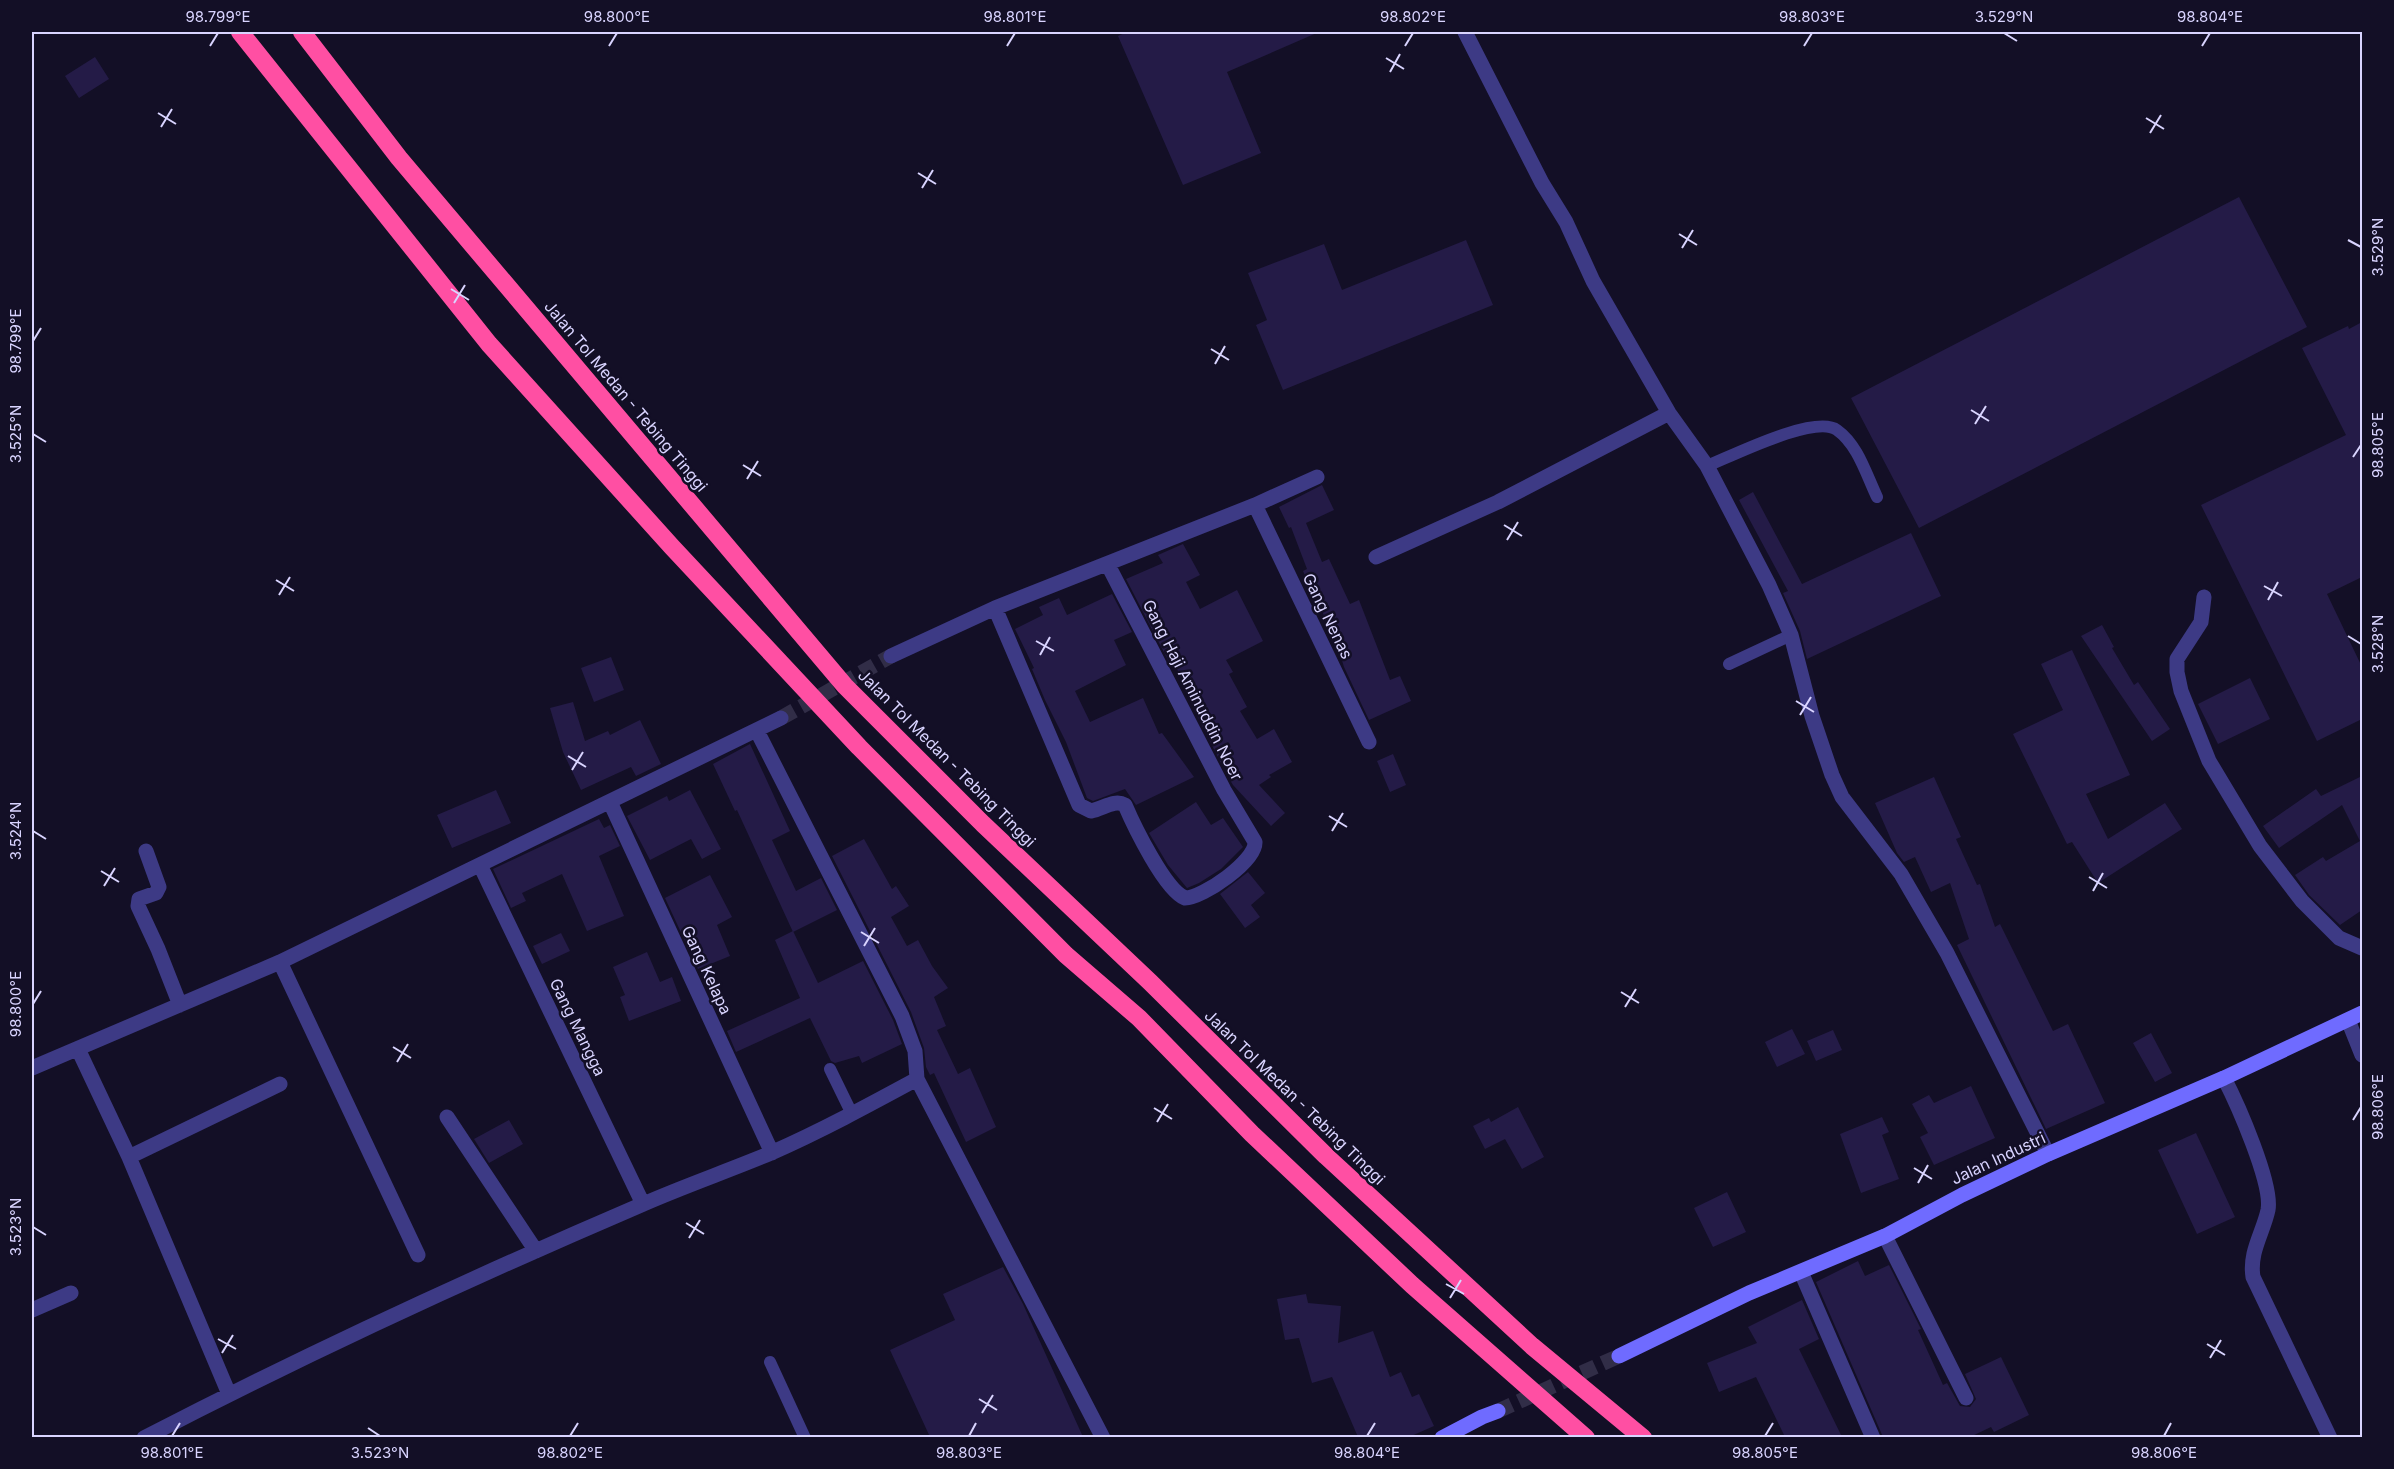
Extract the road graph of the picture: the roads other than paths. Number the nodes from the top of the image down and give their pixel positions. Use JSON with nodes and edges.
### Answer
{"nodes":[{"id":1,"x":240,"y":32,"type":"edge"},
{"id":2,"x":302,"y":32,"type":"edge"},
{"id":3,"x":1466,"y":32,"type":"edge"},
{"id":4,"x":1669,"y":413,"type":"junction"},
{"id":5,"x":1707,"y":466,"type":"junction"},
{"id":6,"x":1317,"y":477,"type":"dead end"},
{"id":7,"x":1877,"y":497,"type":"dead end"},
{"id":8,"x":1255,"y":505,"type":"junction"},
{"id":9,"x":1376,"y":557,"type":"dead end"},
{"id":10,"x":1108,"y":565,"type":"junction"},
{"id":11,"x":2204,"y":597,"type":"dead end"},
{"id":12,"x":995,"y":608,"type":"junction"},
{"id":13,"x":1791,"y":635,"type":"junction"},
{"id":14,"x":891,"y":656,"type":"tunnel mouth"},
{"id":15,"x":1729,"y":664,"type":"dead end"},
{"id":16,"x":781,"y":718,"type":"tunnel mouth"},
{"id":17,"x":757,"y":731,"type":"junction"},
{"id":18,"x":1370,"y":742,"type":"dead end"},
{"id":19,"x":610,"y":802,"type":"junction"},
{"id":20,"x":147,"y":851,"type":"dead end"},
{"id":21,"x":480,"y":865,"type":"junction"},
{"id":22,"x":2362,"y":948,"type":"edge"},
{"id":23,"x":280,"y":962,"type":"junction"},
{"id":24,"x":180,"y":1005,"type":"junction"},
{"id":25,"x":2362,"y":1013,"type":"edge"},
{"id":26,"x":2348,"y":1020,"type":"junction"},
{"id":27,"x":78,"y":1049,"type":"junction"},
{"id":28,"x":2362,"y":1055,"type":"edge"},
{"id":29,"x":32,"y":1068,"type":"edge"},
{"id":30,"x":830,"y":1069,"type":"dead end"},
{"id":31,"x":2224,"y":1078,"type":"junction"},
{"id":32,"x":917,"y":1079,"type":"junction"},
{"id":33,"x":280,"y":1084,"type":"dead end"},
{"id":34,"x":852,"y":1114,"type":"junction"},
{"id":35,"x":447,"y":1117,"type":"dead end"},
{"id":36,"x":772,"y":1153,"type":"junction"},
{"id":37,"x":2049,"y":1154,"type":"junction"},
{"id":38,"x":129,"y":1157,"type":"junction"},
{"id":39,"x":643,"y":1204,"type":"junction"},
{"id":40,"x":1885,"y":1236,"type":"junction"},
{"id":41,"x":536,"y":1251,"type":"junction"},
{"id":42,"x":418,"y":1255,"type":"dead end"},
{"id":43,"x":1801,"y":1272,"type":"junction"},
{"id":44,"x":71,"y":1293,"type":"dead end"},
{"id":45,"x":32,"y":1310,"type":"edge"},
{"id":46,"x":1619,"y":1356,"type":"tunnel mouth"},
{"id":47,"x":770,"y":1362,"type":"dead end"},
{"id":48,"x":229,"y":1394,"type":"junction"},
{"id":49,"x":1966,"y":1398,"type":"dead end"},
{"id":50,"x":1498,"y":1411,"type":"tunnel mouth"},
{"id":51,"x":144,"y":1437,"type":"edge"},
{"id":52,"x":805,"y":1437,"type":"edge"},
{"id":53,"x":1103,"y":1437,"type":"edge"},
{"id":54,"x":1442,"y":1437,"type":"edge"},
{"id":55,"x":1586,"y":1437,"type":"edge"},
{"id":56,"x":1642,"y":1437,"type":"edge"},
{"id":57,"x":1873,"y":1437,"type":"edge"},
{"id":58,"x":2330,"y":1437,"type":"edge"}],
"edges":[{"from":1,"to":55,"type":"highway"},
{"from":2,"to":56,"type":"highway","name":"Jalan Tol Medan - Tebing Tinggi"},
{"from":3,"to":4,"type":"street"},
{"from":4,"to":5,"type":"street"},
{"from":4,"to":9,"type":"street"},
{"from":5,"to":7,"type":"lane"},
{"from":5,"to":13,"type":"street"},
{"from":6,"to":8,"type":"street"},
{"from":8,"to":10,"type":"street"},
{"from":8,"to":18,"type":"street","name":"Gang Nenas"},
{"from":10,"to":12,"type":"street"},
{"from":10,"to":12,"type":"street","name":"Gang Haji Aminuddin Noer"},
{"from":11,"to":22,"type":"street"},
{"from":12,"to":14,"type":"street"},
{"from":13,"to":15,"type":"lane"},
{"from":13,"to":37,"type":"street"},
{"from":16,"to":17,"type":"street"},
{"from":17,"to":19,"type":"street"},
{"from":17,"to":32,"type":"street"},
{"from":19,"to":21,"type":"street"},
{"from":19,"to":36,"type":"street","name":"Gang Kelapa"},
{"from":20,"to":24,"type":"street"},
{"from":21,"to":23,"type":"street"},
{"from":21,"to":39,"type":"street","name":"Gang Mangga"},
{"from":23,"to":24,"type":"street"},
{"from":23,"to":42,"type":"street"},
{"from":24,"to":27,"type":"street"},
{"from":25,"to":26,"type":"street","name":"Jalan Industri"},
{"from":26,"to":28,"type":"street"},
{"from":26,"to":31,"type":"street","name":"Jalan Industri"},
{"from":27,"to":29,"type":"street"},
{"from":27,"to":38,"type":"street"},
{"from":30,"to":34,"type":"lane"},
{"from":31,"to":37,"type":"street","name":"Jalan Industri"},
{"from":31,"to":58,"type":"street"},
{"from":32,"to":34,"type":"street"},
{"from":32,"to":53,"type":"street"},
{"from":33,"to":38,"type":"street"},
{"from":34,"to":36,"type":"street"},
{"from":35,"to":41,"type":"street"},
{"from":36,"to":39,"type":"street"},
{"from":37,"to":40,"type":"street","name":"Jalan Industri"},
{"from":38,"to":48,"type":"street"},
{"from":39,"to":41,"type":"street"},
{"from":40,"to":43,"type":"street","name":"Jalan Industri"},
{"from":40,"to":49,"type":"street"},
{"from":41,"to":48,"type":"street"},
{"from":43,"to":46,"type":"street","name":"Jalan Industri"},
{"from":43,"to":57,"type":"street"},
{"from":44,"to":45,"type":"street"},
{"from":47,"to":52,"type":"lane"},
{"from":48,"to":51,"type":"street"},
{"from":50,"to":54,"type":"street"}]}
